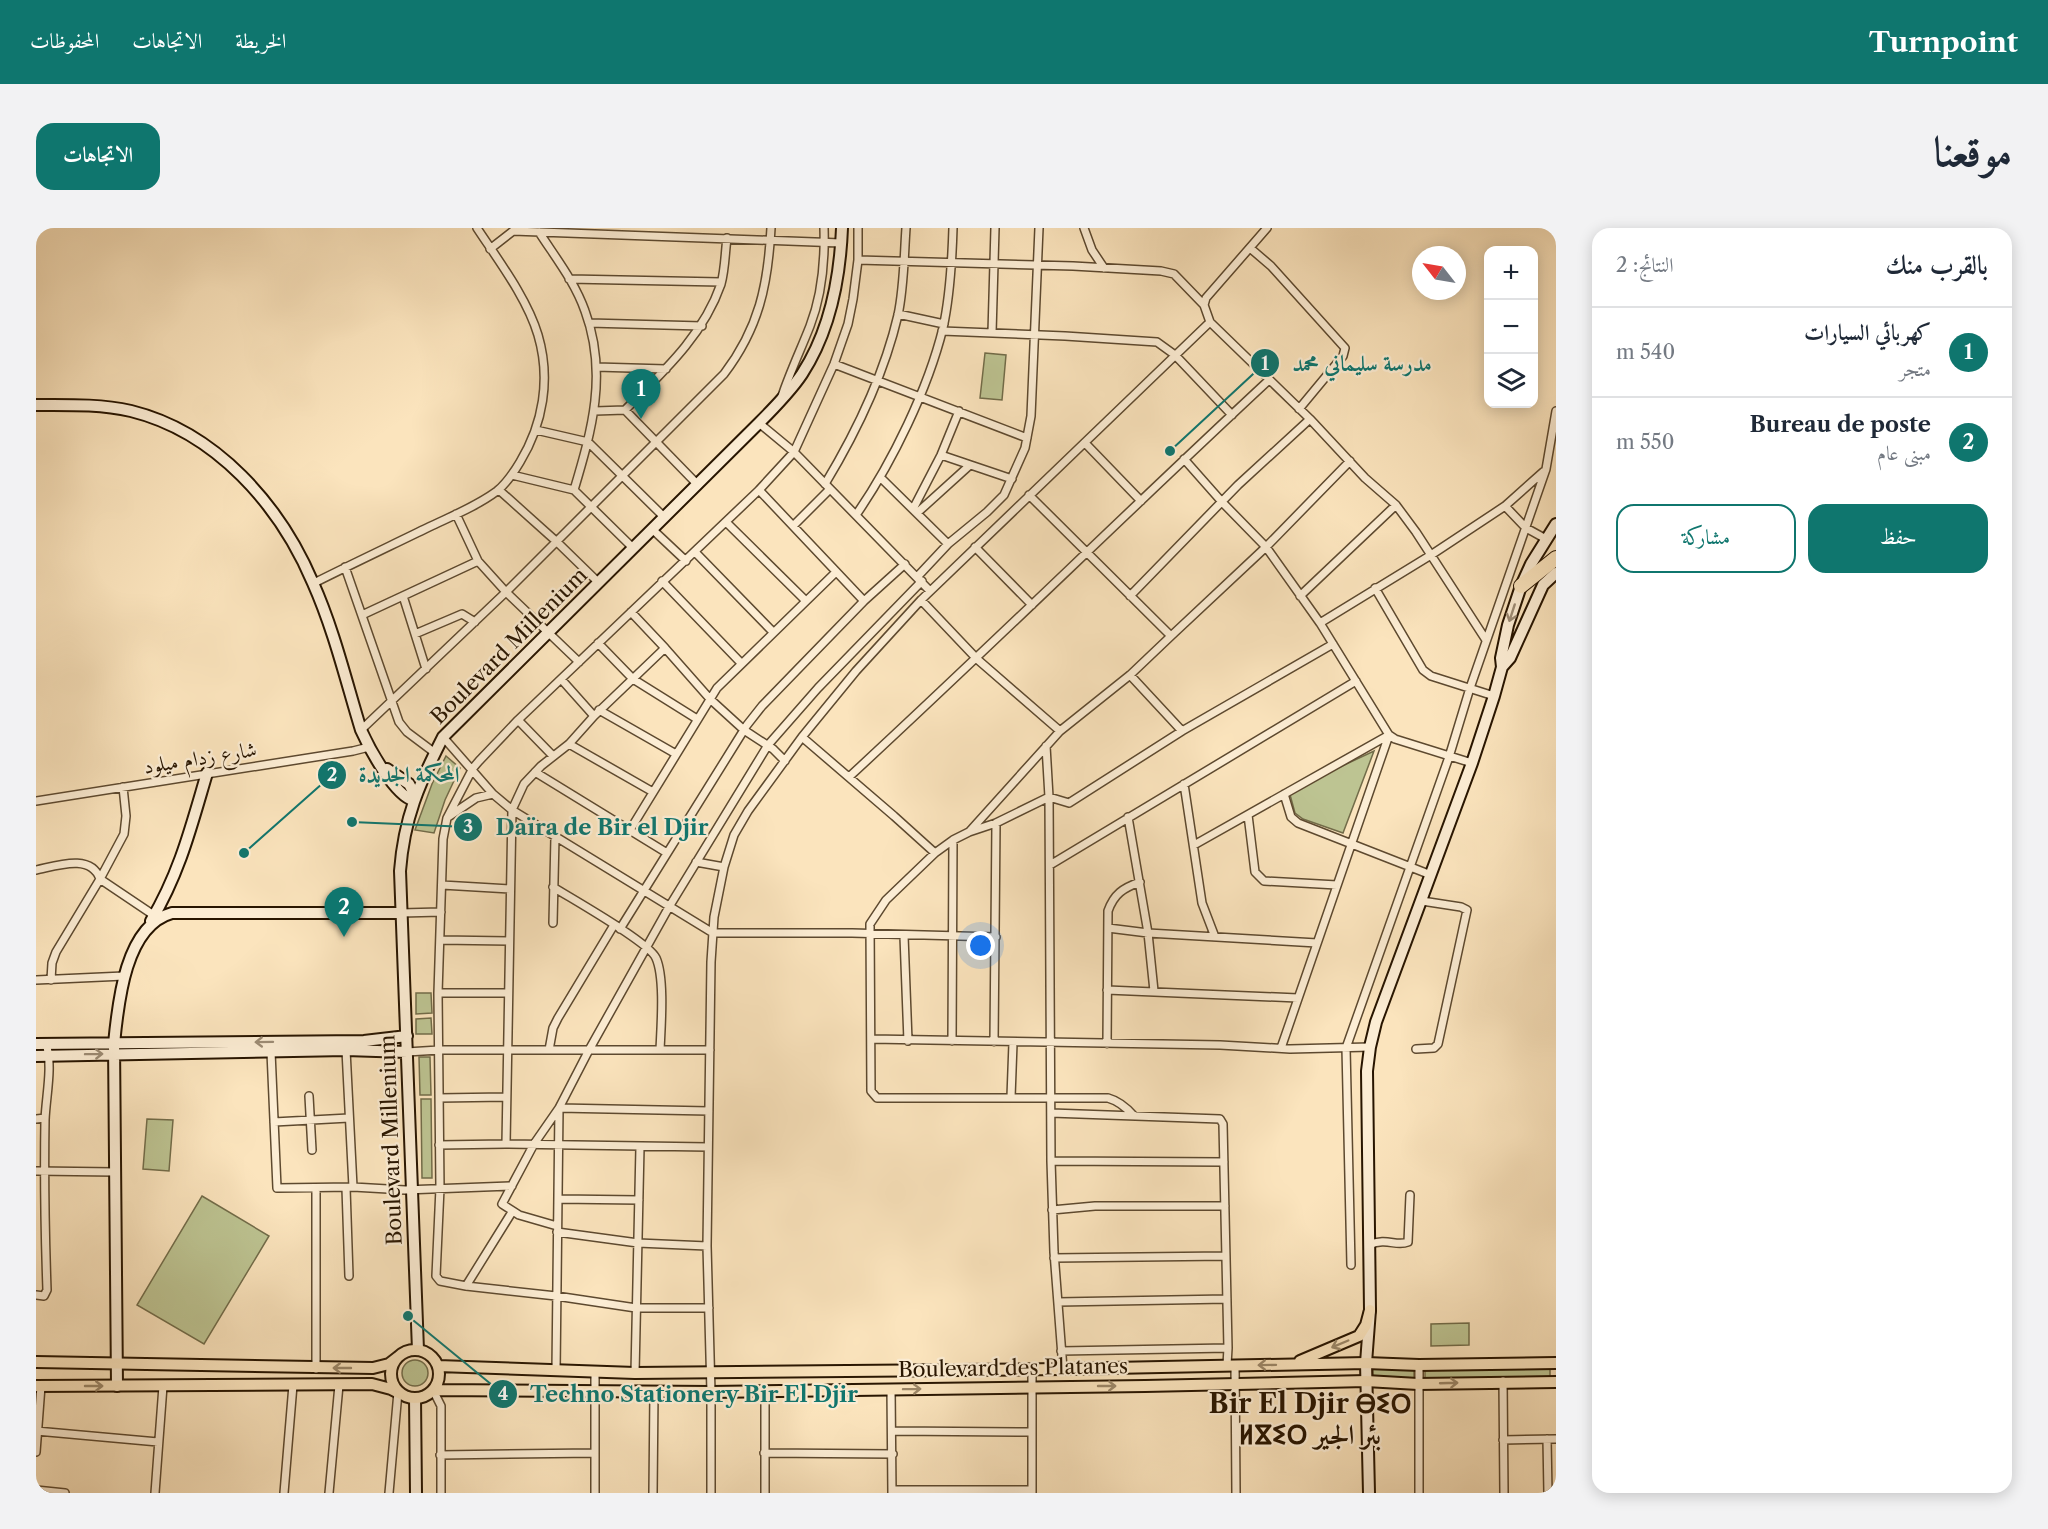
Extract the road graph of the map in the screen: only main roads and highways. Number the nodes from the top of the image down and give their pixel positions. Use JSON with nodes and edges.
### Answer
{"nodes":[{"id":1,"x":842,"y":228,"type":"edge"},
{"id":2,"x":36,"y":405,"type":"edge"},
{"id":3,"x":1556,"y":524,"type":"edge"},
{"id":4,"x":1556,"y":558,"type":"edge"},
{"id":5,"x":1556,"y":573,"type":"edge"},
{"id":6,"x":1521,"y":586,"type":"junction"},
{"id":7,"x":1502,"y":667,"type":"junction"},
{"id":8,"x":430,"y":764,"type":"junction"},
{"id":9,"x":207,"y":773,"type":"road end"},
{"id":10,"x":395,"y":779,"type":"junction"},
{"id":11,"x":414,"y":797,"type":"junction"},
{"id":12,"x":408,"y":815,"type":"junction"},
{"id":13,"x":401,"y":913,"type":"junction"},
{"id":14,"x":152,"y":920,"type":"junction"},
{"id":15,"x":407,"y":1036,"type":"junction"},
{"id":16,"x":41,"y":1043,"type":"edge"},
{"id":17,"x":115,"y":1049,"type":"junction"},
{"id":18,"x":407,"y":1052,"type":"junction"},
{"id":19,"x":36,"y":1056,"type":"edge"},
{"id":20,"x":1370,"y":1310,"type":"junction"},
{"id":21,"x":418,"y":1350,"type":"junction"},
{"id":22,"x":398,"y":1357,"type":"junction"},
{"id":23,"x":36,"y":1362,"type":"edge"},
{"id":24,"x":118,"y":1363,"type":"junction"},
{"id":25,"x":1366,"y":1363,"type":"junction"},
{"id":26,"x":1554,"y":1363,"type":"edge"},
{"id":27,"x":1294,"y":1364,"type":"junction"},
{"id":28,"x":438,"y":1366,"type":"junction"},
{"id":29,"x":1366,"y":1381,"type":"junction"},
{"id":30,"x":1555,"y":1382,"type":"edge"},
{"id":31,"x":39,"y":1386,"type":"edge"},
{"id":32,"x":117,"y":1386,"type":"junction"},
{"id":33,"x":434,"y":1390,"type":"junction"},
{"id":34,"x":399,"y":1393,"type":"junction"},
{"id":35,"x":415,"y":1398,"type":"junction"},
{"id":36,"x":416,"y":1493,"type":"edge"},
{"id":37,"x":1369,"y":1493,"type":"edge"}],
"edges":[{"from":1,"to":8,"type":"main road","name":"Boulevard Millenium"},
{"from":2,"to":10,"type":"main road"},
{"from":3,"to":6,"type":"main road"},
{"from":4,"to":6,"type":"highway"},
{"from":5,"to":7,"type":"main road"},
{"from":6,"to":7,"type":"main road","one_way":true},
{"from":7,"to":20,"type":"main road"},
{"from":8,"to":10,"type":"main road"},
{"from":8,"to":11,"type":"main road","name":"Boulevard Millenium"},
{"from":9,"to":14,"type":"main road"},
{"from":10,"to":11,"type":"main road"},
{"from":10,"to":12,"type":"main road"},
{"from":11,"to":12,"type":"main road","name":"Boulevard Millenium"},
{"from":12,"to":13,"type":"main road","name":"Boulevard Millenium"},
{"from":13,"to":14,"type":"main road"},
{"from":13,"to":15,"type":"main road","name":"Boulevard Millenium"},
{"from":14,"to":17,"type":"main road"},
{"from":15,"to":17,"type":"main road","one_way":true},
{"from":15,"to":18,"type":"main road","name":"Boulevard Millenium"},
{"from":16,"to":17,"type":"main road"},
{"from":17,"to":18,"type":"main road"},
{"from":19,"to":17,"type":"main road","one_way":true},
{"from":17,"to":24,"type":"main road"},
{"from":18,"to":21,"type":"main road","name":"Boulevard Millenium"},
{"from":20,"to":25,"type":"main road"},
{"from":20,"to":27,"type":"main road","one_way":true},
{"from":21,"to":22,"type":"main road"},
{"from":21,"to":28,"type":"main road"},
{"from":22,"to":24,"type":"main road","one_way":true},
{"from":22,"to":34,"type":"main road"},
{"from":23,"to":24,"type":"main road"},
{"from":24,"to":32,"type":"main road"},
{"from":25,"to":26,"type":"main road","name":"Boulevard des Platanes"},
{"from":25,"to":27,"type":"main road","name":"Boulevard des Platanes"},
{"from":25,"to":29,"type":"main road"},
{"from":26,"to":30,"type":"main road"},
{"from":27,"to":28,"type":"main road","name":"Boulevard des Platanes","one_way":true},
{"from":28,"to":33,"type":"main road"},
{"from":29,"to":30,"type":"main road","name":"Boulevard des Platanes","one_way":true},
{"from":33,"to":29,"type":"main road","name":"Boulevard des Platanes","one_way":true},
{"from":29,"to":37,"type":"main road"},
{"from":31,"to":32,"type":"main road","one_way":true},
{"from":32,"to":34,"type":"main road"},
{"from":33,"to":35,"type":"main road"},
{"from":34,"to":35,"type":"main road"},
{"from":35,"to":36,"type":"main road"}]}
